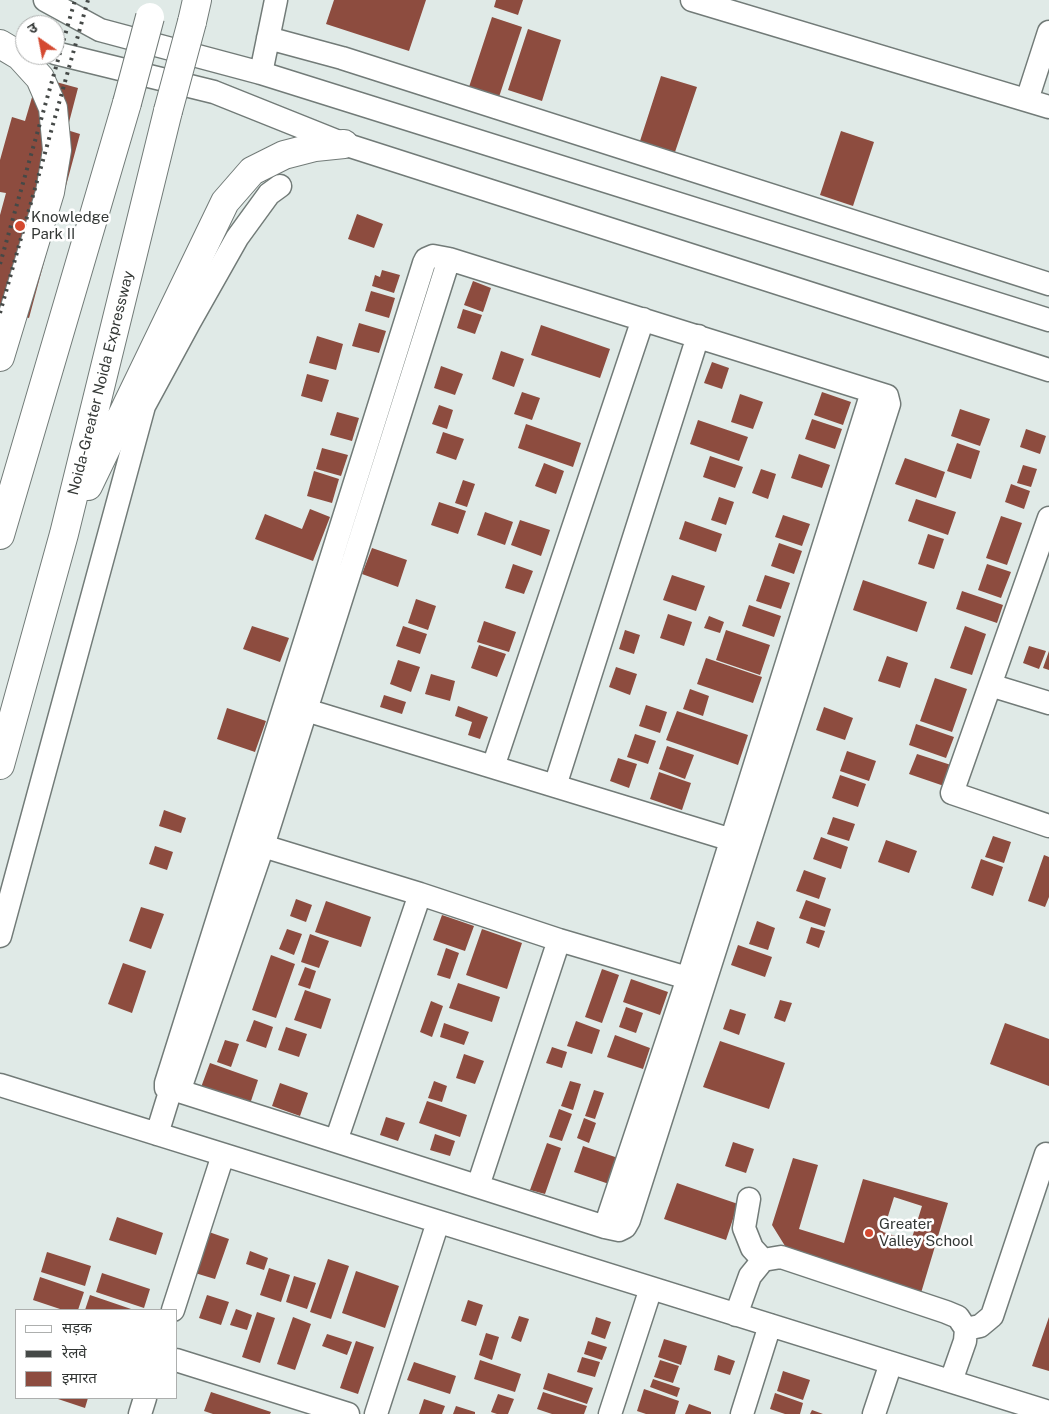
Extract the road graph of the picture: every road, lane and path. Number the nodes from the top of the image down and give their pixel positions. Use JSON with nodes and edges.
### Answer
{"nodes":[{"id":1,"x":45,"y":0,"type":"edge"},
{"id":2,"x":276,"y":0,"type":"edge"},
{"id":3,"x":692,"y":0,"type":"edge"},
{"id":4,"x":152,"y":8,"type":"edge"},
{"id":5,"x":194,"y":11,"type":"edge"},
{"id":6,"x":1049,"y":32,"type":"edge"},
{"id":7,"x":0,"y":38,"type":"edge"},
{"id":8,"x":268,"y":38,"type":"junction"},
{"id":9,"x":15,"y":42,"type":"edge"},
{"id":10,"x":0,"y":44,"type":"edge"},
{"id":11,"x":65,"y":55,"type":"edge"},
{"id":12,"x":261,"y":73,"type":"junction"},
{"id":13,"x":1027,"y":100,"type":"junction"},
{"id":14,"x":1049,"y":107,"type":"edge"},
{"id":15,"x":344,"y":144,"type":"junction"},
{"id":16,"x":280,"y":186,"type":"dead end"},
{"id":17,"x":449,"y":259,"type":"junction"},
{"id":18,"x":1049,"y":284,"type":"edge"},
{"id":19,"x":643,"y":319,"type":"junction"},
{"id":20,"x":1049,"y":320,"type":"edge"},
{"id":21,"x":698,"y":336,"type":"junction"},
{"id":22,"x":0,"y":357,"type":"edge"},
{"id":23,"x":1049,"y":370,"type":"edge"},
{"id":24,"x":1049,"y":518,"type":"edge"},
{"id":25,"x":64,"y":534,"type":"junction"},
{"id":26,"x":0,"y":535,"type":"edge"},
{"id":27,"x":990,"y":685,"type":"junction"},
{"id":28,"x":1049,"y":703,"type":"edge"},
{"id":29,"x":306,"y":710,"type":"junction"},
{"id":30,"x":0,"y":765,"type":"edge"},
{"id":31,"x":493,"y":767,"type":"junction"},
{"id":32,"x":555,"y":786,"type":"junction"},
{"id":33,"x":1049,"y":826,"type":"edge"},
{"id":34,"x":740,"y":842,"type":"junction"},
{"id":35,"x":263,"y":846,"type":"junction"},
{"id":36,"x":420,"y":894,"type":"junction"},
{"id":37,"x":0,"y":936,"type":"edge"},
{"id":38,"x":559,"y":940,"type":"junction"},
{"id":39,"x":696,"y":980,"type":"junction"},
{"id":40,"x":0,"y":1085,"type":"edge"},
{"id":41,"x":174,"y":1091,"type":"junction"},
{"id":42,"x":157,"y":1134,"type":"junction"},
{"id":43,"x":336,"y":1141,"type":"junction"},
{"id":44,"x":1046,"y":1154,"type":"dead end"},
{"id":45,"x":223,"y":1155,"type":"junction"},
{"id":46,"x":478,"y":1186,"type":"junction"},
{"id":47,"x":749,"y":1199,"type":"dead end"},
{"id":48,"x":438,"y":1222,"type":"junction"},
{"id":49,"x":763,"y":1260,"type":"junction"},
{"id":50,"x":651,"y":1288,"type":"junction"},
{"id":51,"x":173,"y":1309,"type":"edge"},
{"id":52,"x":736,"y":1314,"type":"junction"},
{"id":53,"x":770,"y":1325,"type":"junction"},
{"id":54,"x":966,"y":1329,"type":"junction"},
{"id":55,"x":178,"y":1361,"type":"edge"},
{"id":56,"x":891,"y":1363,"type":"junction"},
{"id":57,"x":951,"y":1382,"type":"junction"},
{"id":58,"x":145,"y":1399,"type":"edge"},
{"id":59,"x":1049,"y":1412,"type":"edge"},
{"id":60,"x":140,"y":1414,"type":"edge"},
{"id":61,"x":348,"y":1414,"type":"edge"},
{"id":62,"x":376,"y":1414,"type":"edge"},
{"id":63,"x":610,"y":1414,"type":"edge"},
{"id":64,"x":742,"y":1414,"type":"edge"},
{"id":65,"x":874,"y":1414,"type":"edge"}],
"edges":[{"from":1,"to":12,"type":"street"},
{"from":2,"to":8,"type":"street"},
{"from":3,"to":13,"type":"street"},
{"from":4,"to":26,"type":"highway","bridge":true},
{"from":5,"to":25,"type":"highway","name":"Noida-Greater Noida Expressway","bridge":true},
{"from":6,"to":13,"type":"street"},
{"from":7,"to":9,"type":"street"},
{"from":8,"to":12,"type":"street"},
{"from":8,"to":18,"type":"street"},
{"from":10,"to":22,"type":"highway"},
{"from":11,"to":15,"type":"street"},
{"from":12,"to":20,"type":"street"},
{"from":13,"to":14,"type":"street"},
{"from":15,"to":23,"type":"street"},
{"from":15,"to":25,"type":"highway"},
{"from":16,"to":37,"type":"street"},
{"from":17,"to":19,"type":"street"},
{"from":17,"to":29,"type":"street"},
{"from":17,"to":41,"type":"street"},
{"from":19,"to":21,"type":"street"},
{"from":19,"to":31,"type":"street"},
{"from":21,"to":32,"type":"street"},
{"from":21,"to":34,"type":"street"},
{"from":24,"to":27,"type":"street"},
{"from":25,"to":30,"type":"highway","name":"Noida-Greater Noida Expressway"},
{"from":27,"to":28,"type":"street"},
{"from":27,"to":33,"type":"street"},
{"from":29,"to":31,"type":"street"},
{"from":29,"to":35,"type":"street"},
{"from":31,"to":32,"type":"street"},
{"from":32,"to":34,"type":"street"},
{"from":34,"to":39,"type":"street"},
{"from":35,"to":36,"type":"street"},
{"from":35,"to":41,"type":"street"},
{"from":36,"to":38,"type":"street"},
{"from":36,"to":43,"type":"street"},
{"from":38,"to":39,"type":"street"},
{"from":38,"to":46,"type":"street"},
{"from":39,"to":46,"type":"street"},
{"from":40,"to":42,"type":"street"},
{"from":41,"to":42,"type":"street"},
{"from":41,"to":43,"type":"street"},
{"from":42,"to":45,"type":"street"},
{"from":43,"to":46,"type":"street"},
{"from":44,"to":54,"type":"street"},
{"from":45,"to":48,"type":"street"},
{"from":45,"to":51,"type":"street"},
{"from":47,"to":49,"type":"street"},
{"from":48,"to":50,"type":"street"},
{"from":48,"to":62,"type":"street"},
{"from":49,"to":52,"type":"street"},
{"from":49,"to":54,"type":"street"},
{"from":50,"to":52,"type":"street"},
{"from":50,"to":63,"type":"street"},
{"from":52,"to":53,"type":"street"},
{"from":53,"to":56,"type":"street"},
{"from":53,"to":64,"type":"street"},
{"from":54,"to":57,"type":"street"},
{"from":55,"to":61,"type":"street"},
{"from":56,"to":57,"type":"street"},
{"from":56,"to":65,"type":"street"},
{"from":57,"to":59,"type":"street"},
{"from":58,"to":60,"type":"street"}]}
